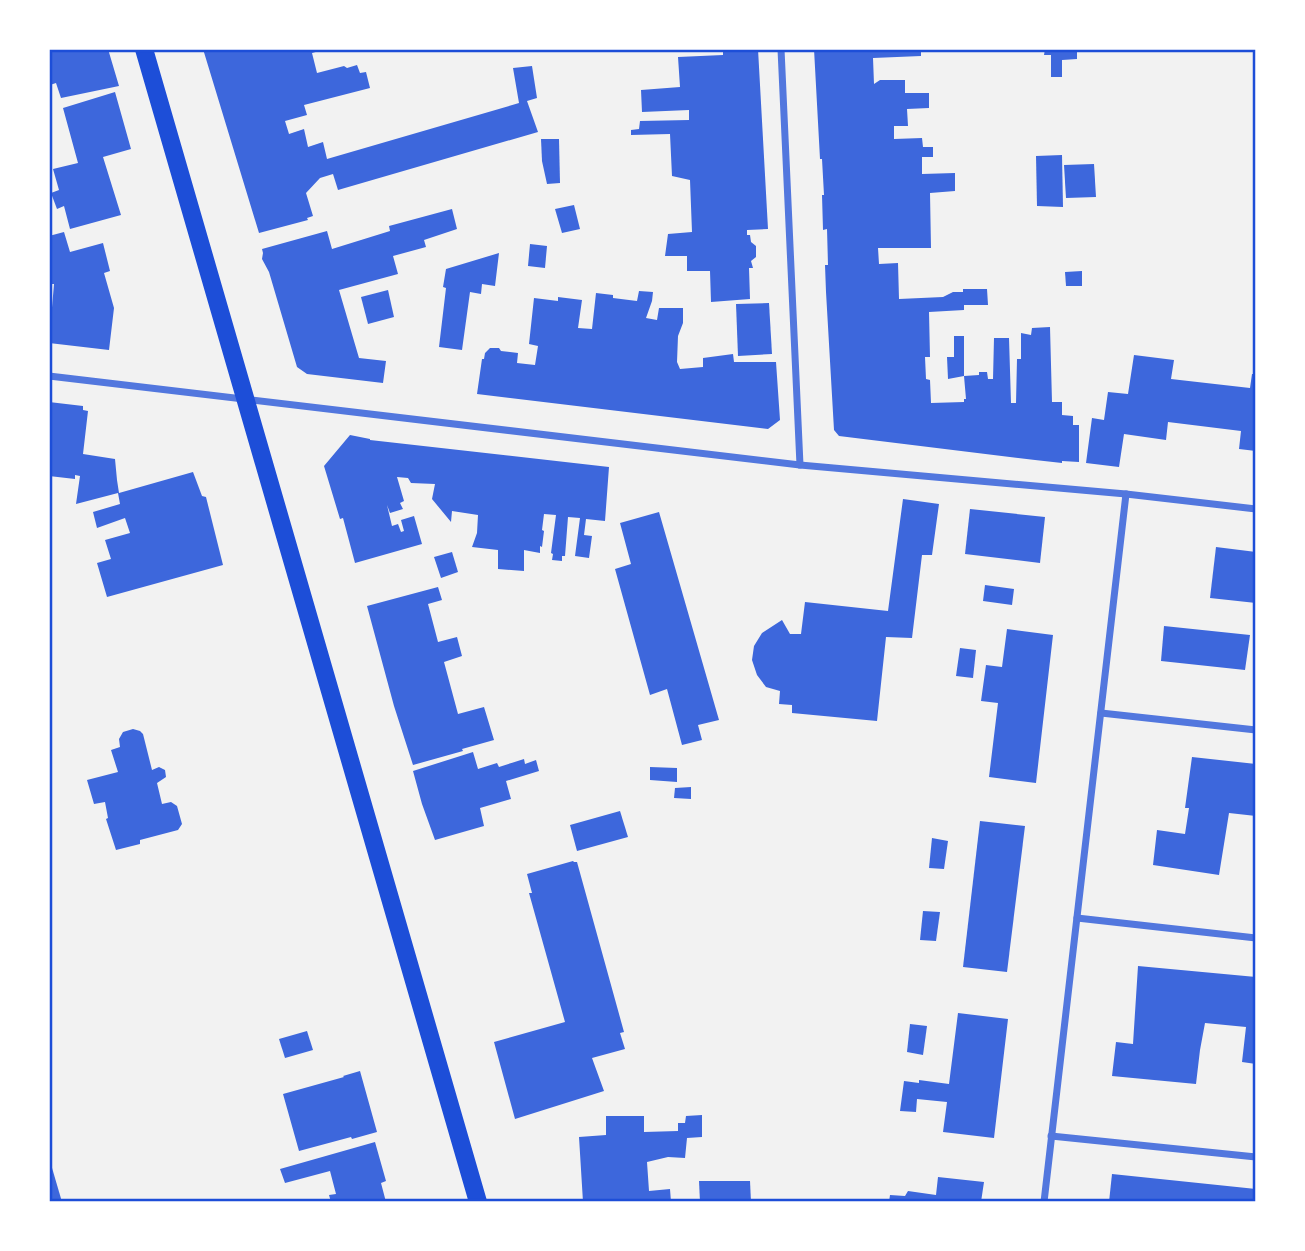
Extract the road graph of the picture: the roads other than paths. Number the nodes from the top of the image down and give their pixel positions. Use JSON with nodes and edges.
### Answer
{"nodes":[{"id":1,"x":144,"y":49,"type":"edge"},
{"id":2,"x":781,"y":49,"type":"edge"},
{"id":3,"x":49,"y":376,"type":"edge"},
{"id":4,"x":245,"y":399,"type":"junction"},
{"id":5,"x":800,"y":465,"type":"junction"},
{"id":6,"x":1126,"y":494,"type":"junction"},
{"id":7,"x":1256,"y":509,"type":"edge"},
{"id":8,"x":1101,"y":713,"type":"junction"},
{"id":9,"x":1256,"y":730,"type":"edge"},
{"id":10,"x":1077,"y":918,"type":"junction"},
{"id":11,"x":1256,"y":938,"type":"edge"},
{"id":12,"x":1051,"y":1136,"type":"junction"},
{"id":13,"x":1256,"y":1157,"type":"edge"},
{"id":14,"x":478,"y":1202,"type":"edge"},
{"id":15,"x":1044,"y":1202,"type":"edge"}],
"edges":[{"from":1,"to":4,"type":"main road"},
{"from":2,"to":5,"type":"street"},
{"from":3,"to":4,"type":"street"},
{"from":4,"to":5,"type":"street"},
{"from":4,"to":14,"type":"main road"},
{"from":5,"to":6,"type":"street"},
{"from":6,"to":7,"type":"street"},
{"from":6,"to":8,"type":"street"},
{"from":8,"to":9,"type":"street"},
{"from":8,"to":10,"type":"street"},
{"from":10,"to":11,"type":"street"},
{"from":10,"to":12,"type":"street"},
{"from":12,"to":13,"type":"street"},
{"from":12,"to":15,"type":"street"}]}
